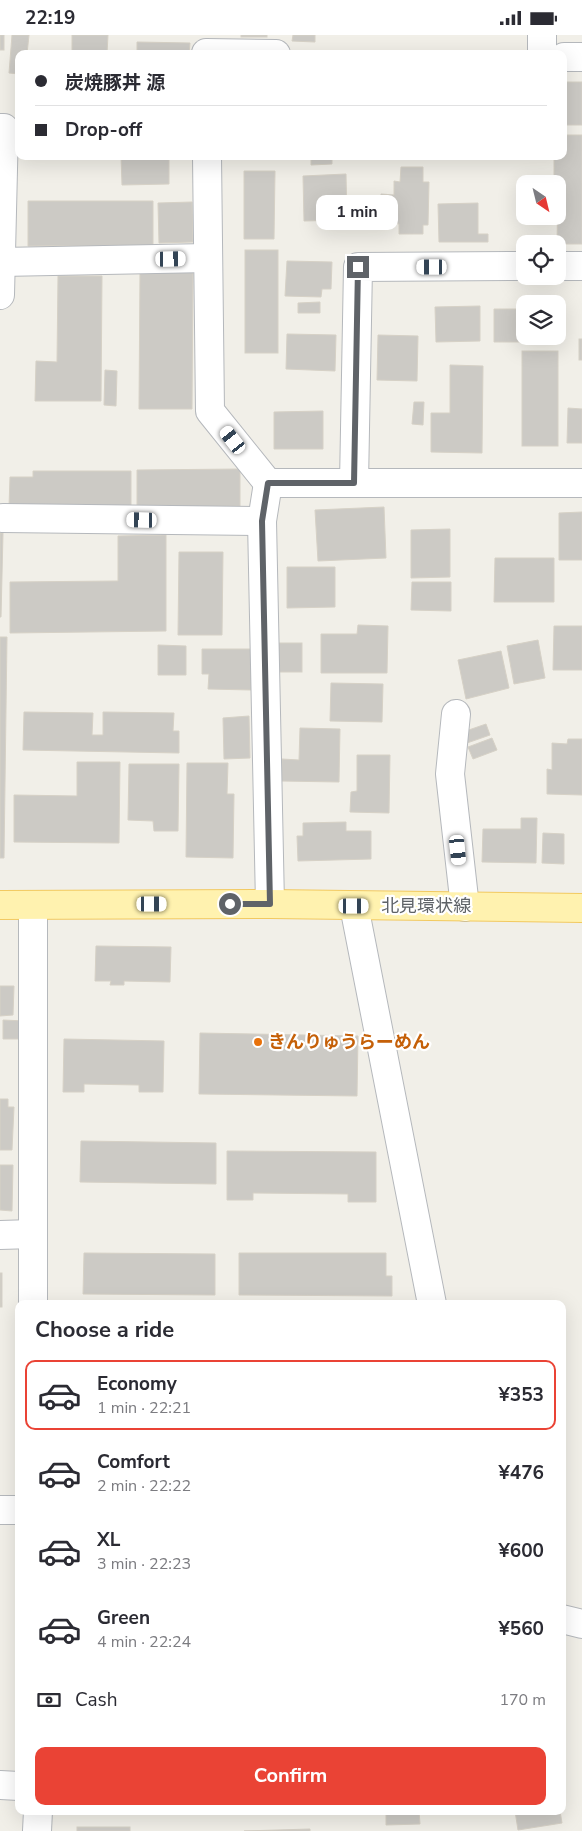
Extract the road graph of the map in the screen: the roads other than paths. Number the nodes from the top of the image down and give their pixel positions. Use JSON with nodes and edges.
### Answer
{"nodes":[{"id":1,"x":542,"y":35,"type":"edge"},
{"id":2,"x":206,"y":47,"type":"edge"},
{"id":3,"x":236,"y":50,"type":"edge"},
{"id":4,"x":542,"y":50,"type":"edge"},
{"id":5,"x":567,"y":57,"type":"edge"},
{"id":6,"x":582,"y":57,"type":"edge"},
{"id":7,"x":0,"y":128,"type":"edge"},
{"id":8,"x":207,"y":160,"type":"edge"},
{"id":9,"x":208,"y":258,"type":"junction"},
{"id":10,"x":1,"y":262,"type":"edge"},
{"id":11,"x":516,"y":266,"type":"edge"},
{"id":12,"x":566,"y":266,"type":"edge"},
{"id":13,"x":582,"y":266,"type":"edge"},
{"id":14,"x":0,"y":295,"type":"edge"},
{"id":15,"x":268,"y":483,"type":"junction"},
{"id":16,"x":354,"y":483,"type":"junction"},
{"id":17,"x":582,"y":483,"type":"edge"},
{"id":18,"x":3,"y":518,"type":"dead end"},
{"id":19,"x":262,"y":521,"type":"junction"},
{"id":20,"x":456,"y":714,"type":"dead end"},
{"id":21,"x":270,"y":904,"type":"junction"},
{"id":22,"x":0,"y":905,"type":"edge"},
{"id":23,"x":33,"y":905,"type":"junction"},
{"id":24,"x":354,"y":906,"type":"junction"},
{"id":25,"x":465,"y":907,"type":"junction"},
{"id":26,"x":582,"y":908,"type":"edge"},
{"id":27,"x":33,"y":1234,"type":"junction"},
{"id":28,"x":0,"y":1235,"type":"edge"},
{"id":29,"x":33,"y":1300,"type":"edge"},
{"id":30,"x":431,"y":1300,"type":"edge"},
{"id":31,"x":0,"y":1511,"type":"edge"},
{"id":32,"x":15,"y":1511,"type":"edge"},
{"id":33,"x":566,"y":1620,"type":"edge"},
{"id":34,"x":582,"y":1624,"type":"edge"},
{"id":35,"x":0,"y":1785,"type":"edge"},
{"id":36,"x":15,"y":1785,"type":"edge"},
{"id":37,"x":38,"y":1815,"type":"edge"},
{"id":38,"x":38,"y":1831,"type":"edge"}],
"edges":[{"from":1,"to":4,"type":"street"},
{"from":2,"to":3,"type":"street"},
{"from":5,"to":6,"type":"street"},
{"from":7,"to":10,"type":"street"},
{"from":8,"to":9,"type":"street"},
{"from":9,"to":10,"type":"street"},
{"from":9,"to":15,"type":"street"},
{"from":10,"to":14,"type":"street"},
{"from":11,"to":16,"type":"street"},
{"from":12,"to":13,"type":"street"},
{"from":15,"to":16,"type":"street"},
{"from":15,"to":19,"type":"street"},
{"from":16,"to":17,"type":"street"},
{"from":18,"to":19,"type":"street"},
{"from":19,"to":21,"type":"street"},
{"from":20,"to":25,"type":"street"},
{"from":21,"to":23,"type":"main road","name":"北見環状線"},
{"from":21,"to":24,"type":"main road","name":"北見環状線"},
{"from":22,"to":23,"type":"main road","name":"北見環状線"},
{"from":23,"to":27,"type":"street"},
{"from":24,"to":25,"type":"main road","name":"北見環状線"},
{"from":24,"to":30,"type":"street"},
{"from":25,"to":26,"type":"main road","name":"北見環状線"},
{"from":27,"to":28,"type":"street"},
{"from":27,"to":29,"type":"street"},
{"from":31,"to":32,"type":"street"},
{"from":33,"to":34,"type":"street"},
{"from":35,"to":36,"type":"street"},
{"from":37,"to":38,"type":"street"}]}
